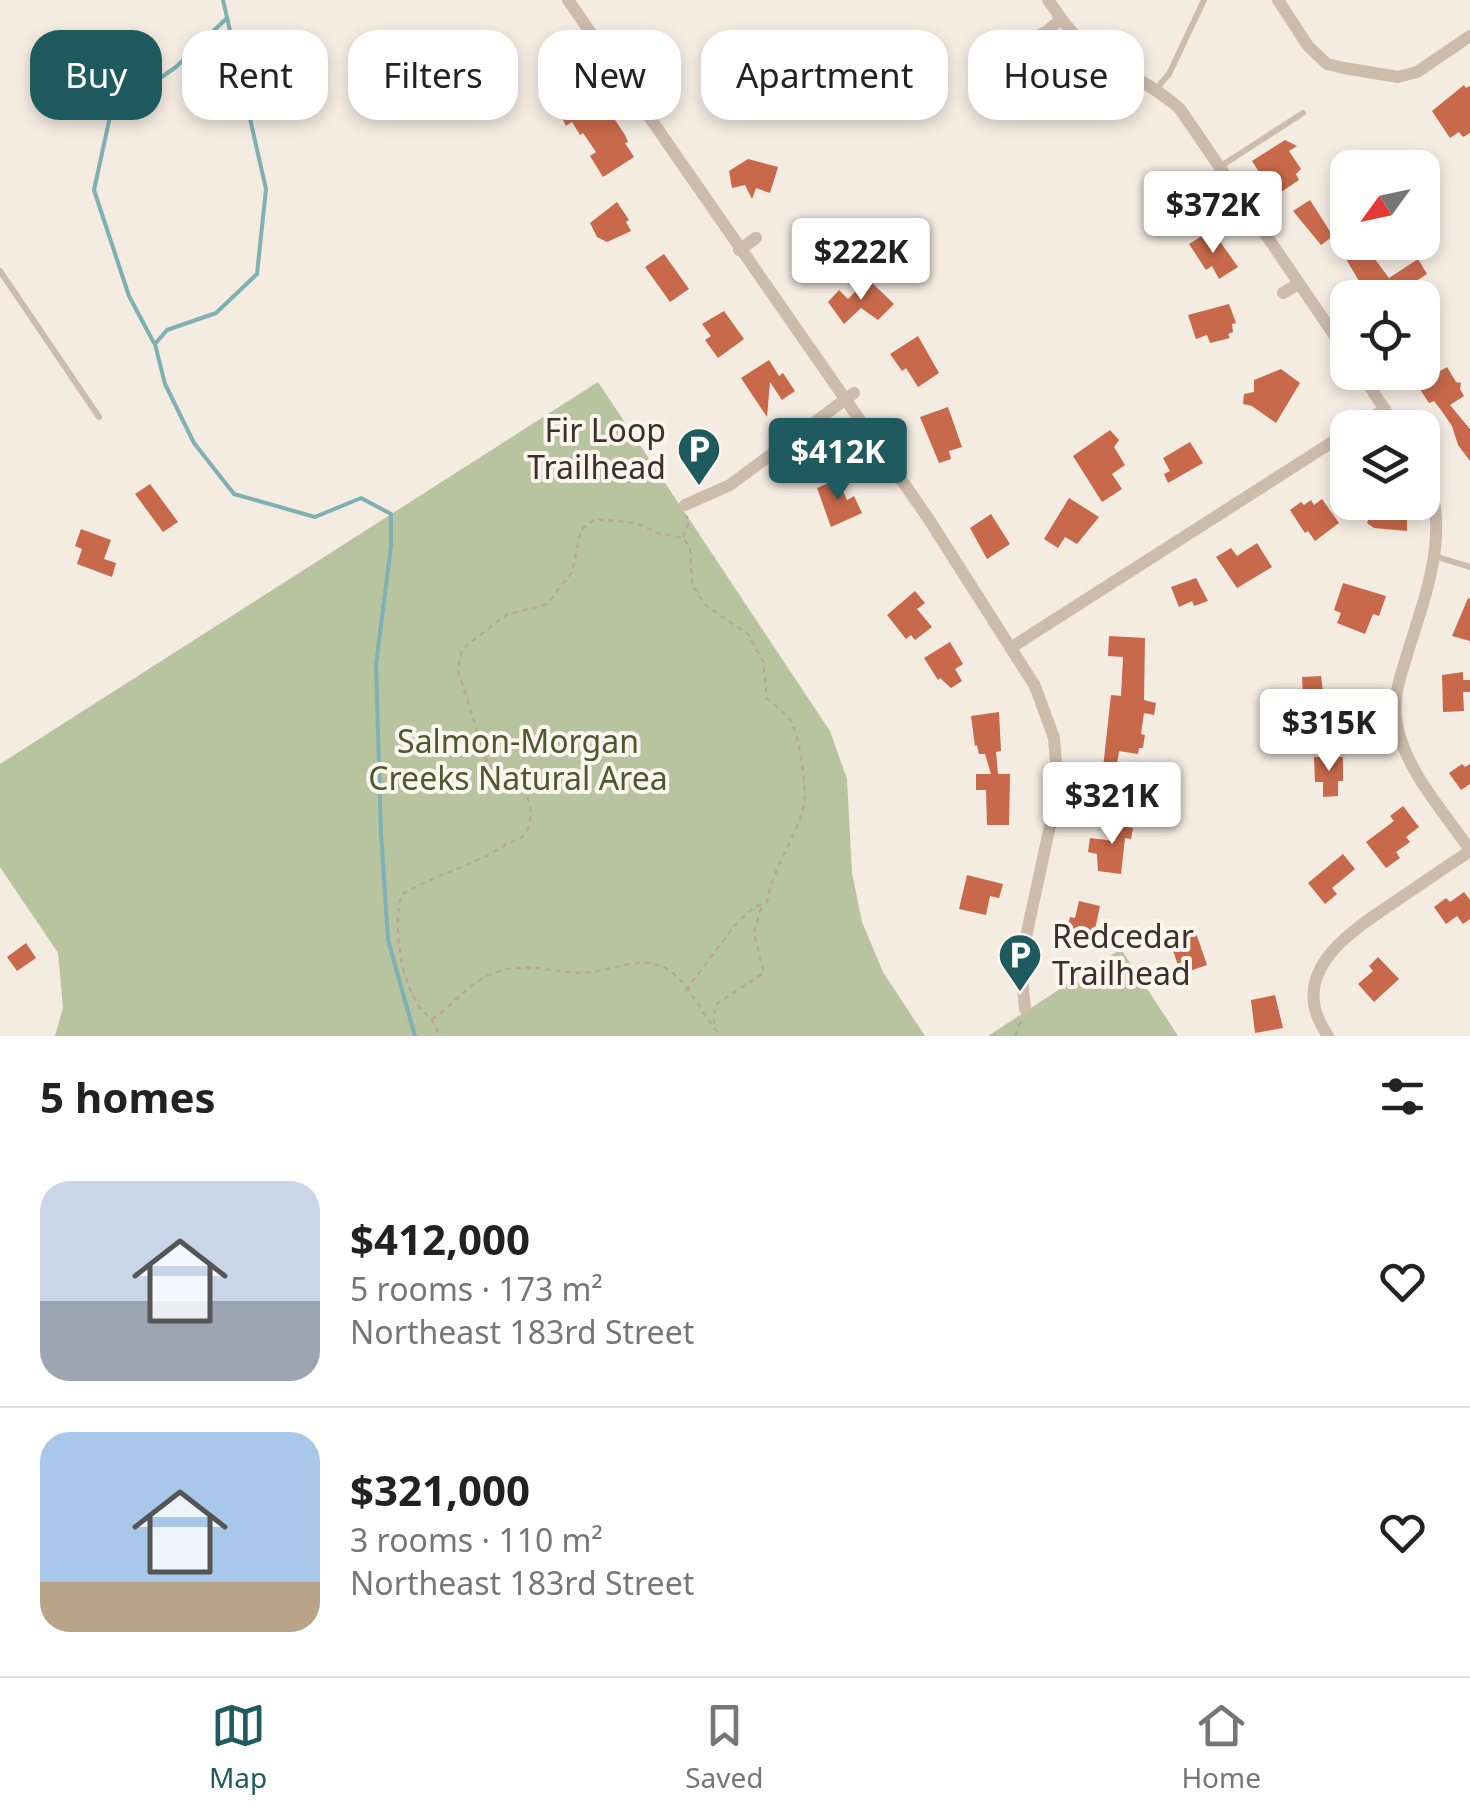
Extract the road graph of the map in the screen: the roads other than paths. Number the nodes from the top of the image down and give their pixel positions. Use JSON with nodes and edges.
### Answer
{"nodes":[{"id":1,"x":568,"y":0,"type":"edge"},
{"id":2,"x":1048,"y":0,"type":"edge"},
{"id":3,"x":1204,"y":0,"type":"edge"},
{"id":4,"x":1278,"y":0,"type":"edge"},
{"id":5,"x":1061,"y":19,"type":"junction"},
{"id":6,"x":1048,"y":30,"type":"edge"},
{"id":7,"x":1470,"y":36,"type":"edge"},
{"id":8,"x":1157,"y":88,"type":"junction"},
{"id":9,"x":1303,"y":113,"type":"dead end"},
{"id":10,"x":1220,"y":167,"type":"junction"},
{"id":11,"x":756,"y":238,"type":"dead end"},
{"id":12,"x":739,"y":250,"type":"junction"},
{"id":13,"x":0,"y":272,"type":"edge"},
{"id":14,"x":1298,"y":284,"type":"junction"},
{"id":15,"x":1284,"y":293,"type":"dead end"},
{"id":16,"x":1330,"y":329,"type":"edge"},
{"id":17,"x":1372,"y":390,"type":"edge"},
{"id":18,"x":849,"y":396,"type":"junction"},
{"id":19,"x":1384,"y":408,"type":"joint"},
{"id":20,"x":1381,"y":410,"type":"edge"},
{"id":21,"x":99,"y":417,"type":"dead end"},
{"id":22,"x":1330,"y":444,"type":"edge"},
{"id":23,"x":686,"y":506,"type":"road end"},
{"id":24,"x":1438,"y":520,"type":"edge"},
{"id":25,"x":1434,"y":556,"type":"junction"},
{"id":26,"x":1470,"y":567,"type":"edge"},
{"id":27,"x":1012,"y":647,"type":"junction"},
{"id":28,"x":1470,"y":850,"type":"edge"},
{"id":29,"x":1025,"y":1009,"type":"road end"},
{"id":30,"x":1328,"y":1036,"type":"edge"}],
"edges":[{"from":1,"to":12,"type":"street"},
{"from":2,"to":5,"type":"street"},
{"from":3,"to":8,"type":"lane"},
{"from":4,"to":7,"type":"street"},
{"from":5,"to":6,"type":"street"},
{"from":5,"to":8,"type":"street"},
{"from":8,"to":10,"type":"street"},
{"from":9,"to":10,"type":"lane"},
{"from":10,"to":14,"type":"street"},
{"from":11,"to":12,"type":"street"},
{"from":12,"to":18,"type":"street"},
{"from":13,"to":21,"type":"lane"},
{"from":14,"to":15,"type":"street"},
{"from":14,"to":16,"type":"street"},
{"from":17,"to":19,"type":"street"},
{"from":18,"to":23,"type":"street"},
{"from":18,"to":27,"type":"street"},
{"from":19,"to":20,"type":"street"},
{"from":22,"to":27,"type":"street"},
{"from":24,"to":25,"type":"street"},
{"from":25,"to":26,"type":"lane"},
{"from":25,"to":28,"type":"street"},
{"from":27,"to":29,"type":"street"},
{"from":28,"to":30,"type":"street"}]}
